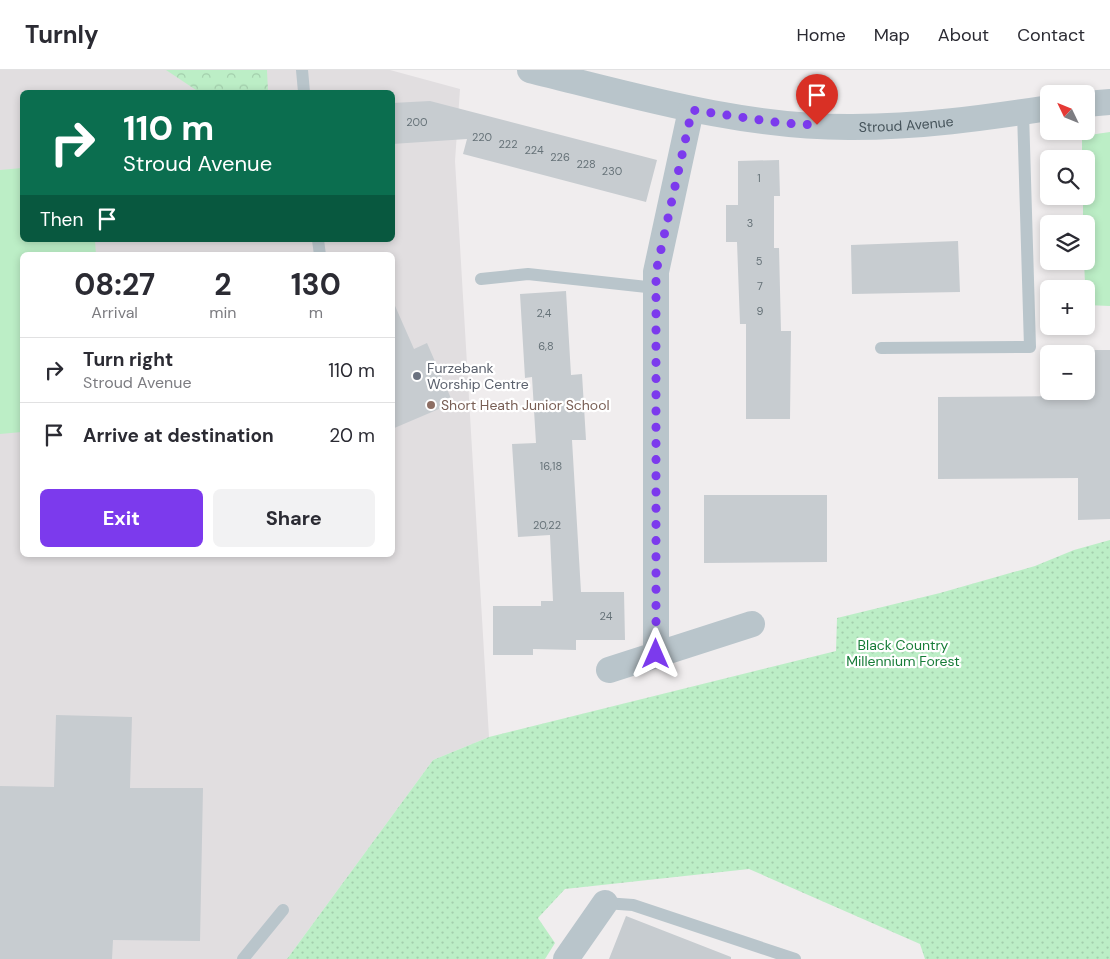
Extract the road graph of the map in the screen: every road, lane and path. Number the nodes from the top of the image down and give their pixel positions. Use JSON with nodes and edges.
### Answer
{"nodes":[{"id":1,"x":302,"y":70,"type":"edge"},
{"id":2,"x":530,"y":70,"type":"edge"},
{"id":3,"x":566,"y":74,"type":"edge"},
{"id":4,"x":304,"y":90,"type":"edge"},
{"id":5,"x":1110,"y":102,"type":"edge"},
{"id":6,"x":1095,"y":103,"type":"edge"},
{"id":7,"x":1040,"y":109,"type":"edge"},
{"id":8,"x":692,"y":110,"type":"junction"},
{"id":9,"x":1023,"y":112,"type":"junction"},
{"id":10,"x":481,"y":279,"type":"dead end"},
{"id":11,"x":656,"y":288,"type":"junction"},
{"id":12,"x":880,"y":348,"type":"dead end"},
{"id":13,"x":752,"y":624,"type":"dead end"},
{"id":14,"x":656,"y":654,"type":"junction"},
{"id":15,"x":609,"y":670,"type":"dead end"},
{"id":16,"x":605,"y":903,"type":"joint"},
{"id":17,"x":283,"y":910,"type":"dead end"},
{"id":18,"x":243,"y":959,"type":"edge"},
{"id":19,"x":566,"y":959,"type":"edge"},
{"id":20,"x":795,"y":959,"type":"edge"}],
"edges":[{"from":1,"to":4,"type":"lane"},
{"from":2,"to":3,"type":"street","name":"Stroud Avenue"},
{"from":3,"to":8,"type":"street","name":"Stroud Avenue"},
{"from":5,"to":6,"type":"street"},
{"from":7,"to":9,"type":"street","name":"Stroud Avenue"},
{"from":8,"to":9,"type":"street","name":"Stroud Avenue"},
{"from":8,"to":11,"type":"street"},
{"from":9,"to":12,"type":"lane"},
{"from":10,"to":11,"type":"lane"},
{"from":11,"to":14,"type":"street"},
{"from":13,"to":14,"type":"street"},
{"from":14,"to":15,"type":"street"},
{"from":16,"to":19,"type":"street"},
{"from":16,"to":20,"type":"lane"},
{"from":17,"to":18,"type":"lane"}]}
